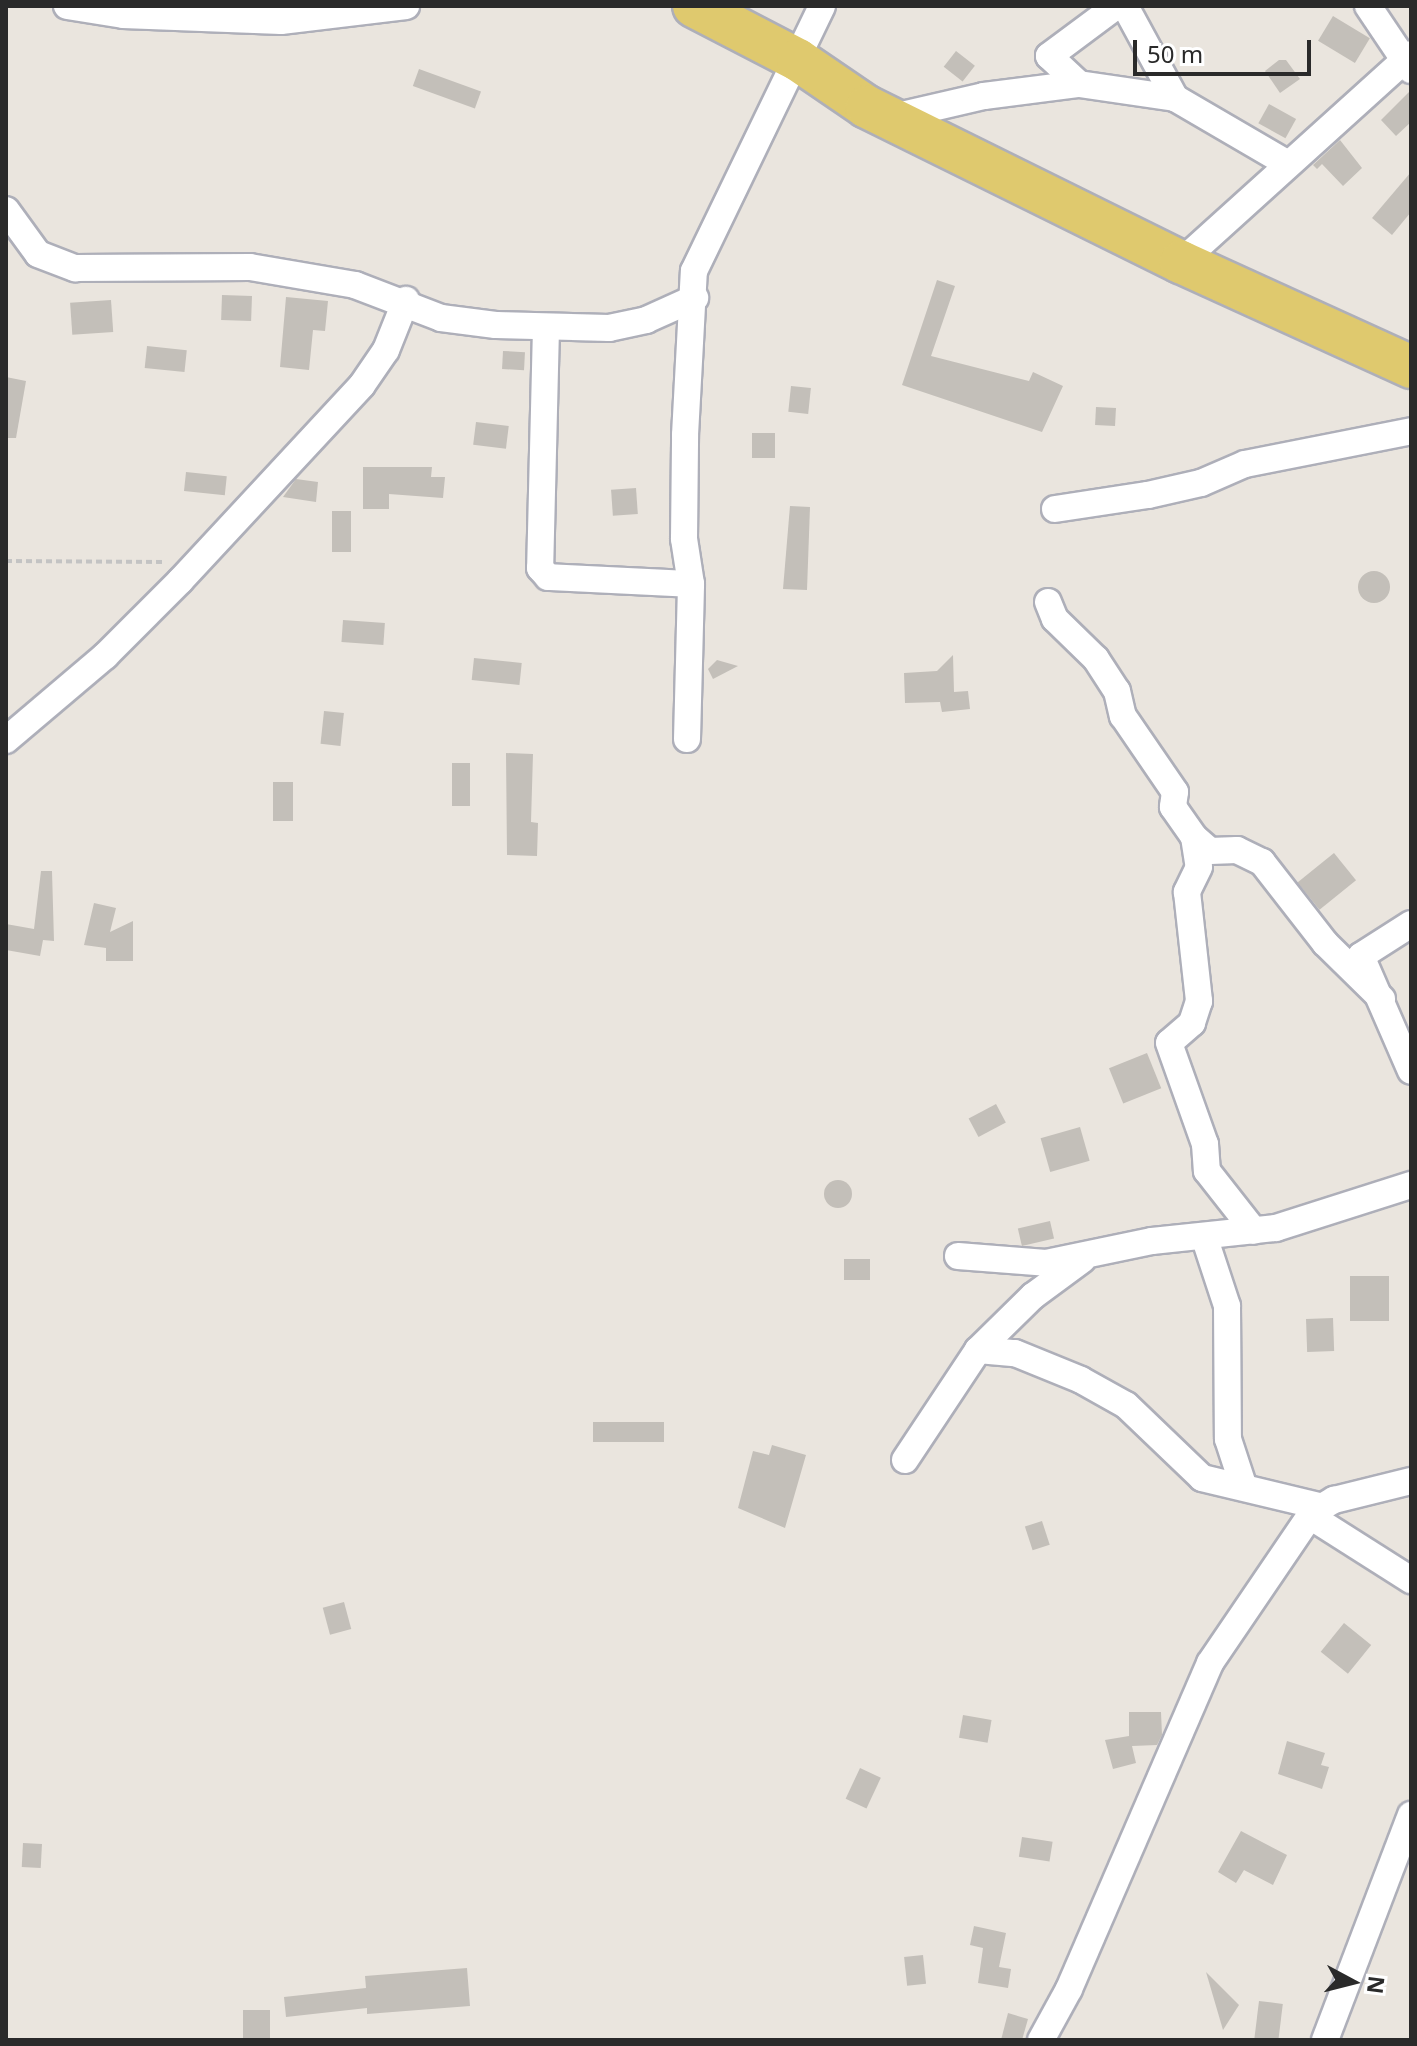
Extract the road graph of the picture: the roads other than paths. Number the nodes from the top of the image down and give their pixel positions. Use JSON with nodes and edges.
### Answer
{"nodes":[{"id":1,"x":67,"y":6,"type":"edge"},
{"id":2,"x":406,"y":6,"type":"edge"},
{"id":3,"x":694,"y":6,"type":"edge"},
{"id":4,"x":822,"y":6,"type":"edge"},
{"id":5,"x":1116,"y":6,"type":"edge"},
{"id":6,"x":1125,"y":6,"type":"edge"},
{"id":7,"x":1368,"y":6,"type":"edge"},
{"id":8,"x":798,"y":60,"type":"junction"},
{"id":9,"x":1408,"y":62,"type":"edge"},
{"id":10,"x":1079,"y":84,"type":"junction"},
{"id":11,"x":1175,"y":98,"type":"junction"},
{"id":12,"x":889,"y":118,"type":"junction"},
{"id":13,"x":1288,"y":164,"type":"junction"},
{"id":14,"x":10,"y":223,"type":"edge"},
{"id":15,"x":1181,"y":262,"type":"junction"},
{"id":16,"x":695,"y":298,"type":"junction"},
{"id":17,"x":406,"y":300,"type":"junction"},
{"id":18,"x":546,"y":328,"type":"junction"},
{"id":19,"x":1411,"y":367,"type":"edge"},
{"id":20,"x":1411,"y":431,"type":"edge"},
{"id":21,"x":1055,"y":509,"type":"dead end"},
{"id":22,"x":691,"y":584,"type":"junction"},
{"id":23,"x":1048,"y":602,"type":"dead end"},
{"id":24,"x":687,"y":739,"type":"dead end"},
{"id":25,"x":6,"y":740,"type":"edge"},
{"id":26,"x":1194,"y":837,"type":"junction"},
{"id":27,"x":1411,"y":924,"type":"edge"},
{"id":28,"x":1382,"y":999,"type":"junction"},
{"id":29,"x":1406,"y":1040,"type":"edge"},
{"id":30,"x":1411,"y":1071,"type":"edge"},
{"id":31,"x":1411,"y":1185,"type":"edge"},
{"id":32,"x":1254,"y":1231,"type":"junction"},
{"id":33,"x":1204,"y":1236,"type":"junction"},
{"id":34,"x":958,"y":1256,"type":"dead end"},
{"id":35,"x":1089,"y":1256,"type":"junction"},
{"id":36,"x":978,"y":1350,"type":"junction"},
{"id":37,"x":905,"y":1460,"type":"dead end"},
{"id":38,"x":1411,"y":1481,"type":"edge"},
{"id":39,"x":1243,"y":1485,"type":"junction"},
{"id":40,"x":1316,"y":1512,"type":"junction"},
{"id":41,"x":1411,"y":1580,"type":"edge"},
{"id":42,"x":1411,"y":1815,"type":"edge"},
{"id":43,"x":1041,"y":2040,"type":"edge"},
{"id":44,"x":1325,"y":2040,"type":"edge"}],
"edges":[{"from":1,"to":2,"type":"street"},
{"from":3,"to":8,"type":"main road"},
{"from":4,"to":8,"type":"street"},
{"from":5,"to":10,"type":"street"},
{"from":6,"to":11,"type":"street"},
{"from":7,"to":9,"type":"street"},
{"from":8,"to":12,"type":"main road"},
{"from":8,"to":16,"type":"street"},
{"from":9,"to":13,"type":"street"},
{"from":10,"to":11,"type":"street"},
{"from":10,"to":12,"type":"street"},
{"from":11,"to":13,"type":"street"},
{"from":12,"to":15,"type":"main road"},
{"from":13,"to":15,"type":"street"},
{"from":14,"to":17,"type":"street"},
{"from":15,"to":19,"type":"main road"},
{"from":16,"to":18,"type":"street"},
{"from":16,"to":22,"type":"street"},
{"from":17,"to":18,"type":"street"},
{"from":17,"to":25,"type":"street"},
{"from":18,"to":22,"type":"street"},
{"from":20,"to":21,"type":"street"},
{"from":22,"to":24,"type":"street"},
{"from":23,"to":26,"type":"street"},
{"from":26,"to":28,"type":"street"},
{"from":26,"to":32,"type":"street"},
{"from":27,"to":28,"type":"street"},
{"from":28,"to":29,"type":"street"},
{"from":29,"to":30,"type":"street"},
{"from":31,"to":32,"type":"street"},
{"from":32,"to":33,"type":"street"},
{"from":33,"to":35,"type":"street"},
{"from":33,"to":39,"type":"street"},
{"from":34,"to":35,"type":"street"},
{"from":35,"to":36,"type":"street"},
{"from":36,"to":37,"type":"street"},
{"from":36,"to":39,"type":"street"},
{"from":38,"to":40,"type":"street"},
{"from":39,"to":40,"type":"street"},
{"from":40,"to":41,"type":"street"},
{"from":40,"to":43,"type":"street"},
{"from":42,"to":44,"type":"street"}]}
